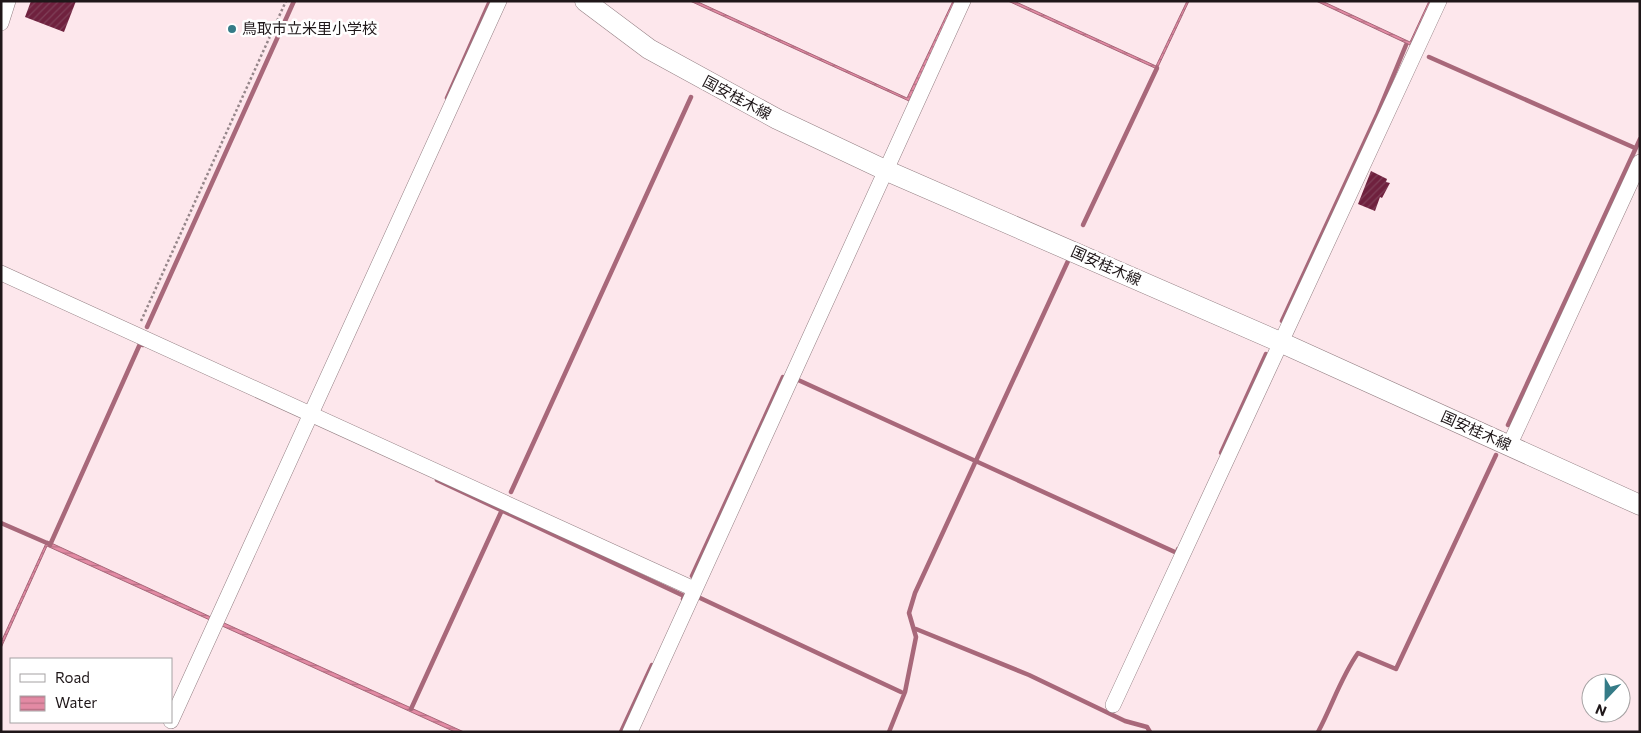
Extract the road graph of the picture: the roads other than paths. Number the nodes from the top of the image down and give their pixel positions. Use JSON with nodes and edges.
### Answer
{"nodes":[{"id":1,"x":8,"y":1,"type":"edge"},
{"id":2,"x":499,"y":1,"type":"edge"},
{"id":3,"x":586,"y":1,"type":"edge"},
{"id":4,"x":963,"y":1,"type":"edge"},
{"id":5,"x":1439,"y":1,"type":"edge"},
{"id":6,"x":1,"y":23,"type":"edge"},
{"id":7,"x":1640,"y":162,"type":"edge"},
{"id":8,"x":885,"y":170,"type":"junction"},
{"id":9,"x":1,"y":273,"type":"edge"},
{"id":10,"x":1280,"y":342,"type":"junction"},
{"id":11,"x":310,"y":413,"type":"junction"},
{"id":12,"x":1509,"y":446,"type":"junction"},
{"id":13,"x":1640,"y":506,"type":"edge"},
{"id":14,"x":694,"y":589,"type":"junction"},
{"id":15,"x":1114,"y":706,"type":"dead end"},
{"id":16,"x":172,"y":719,"type":"edge"},
{"id":17,"x":630,"y":732,"type":"edge"}],
"edges":[{"from":1,"to":6,"type":"street"},
{"from":2,"to":11,"type":"street"},
{"from":3,"to":8,"type":"main road","name":"国安桂木線"},
{"from":4,"to":8,"type":"street"},
{"from":5,"to":10,"type":"street"},
{"from":7,"to":12,"type":"street"},
{"from":8,"to":10,"type":"main road","name":"国安桂木線"},
{"from":8,"to":14,"type":"street"},
{"from":9,"to":11,"type":"street"},
{"from":10,"to":12,"type":"main road","name":"国安桂木線"},
{"from":10,"to":15,"type":"street"},
{"from":11,"to":14,"type":"street"},
{"from":11,"to":16,"type":"street"},
{"from":12,"to":13,"type":"main road","name":"国安桂木線"},
{"from":14,"to":17,"type":"street"}]}
